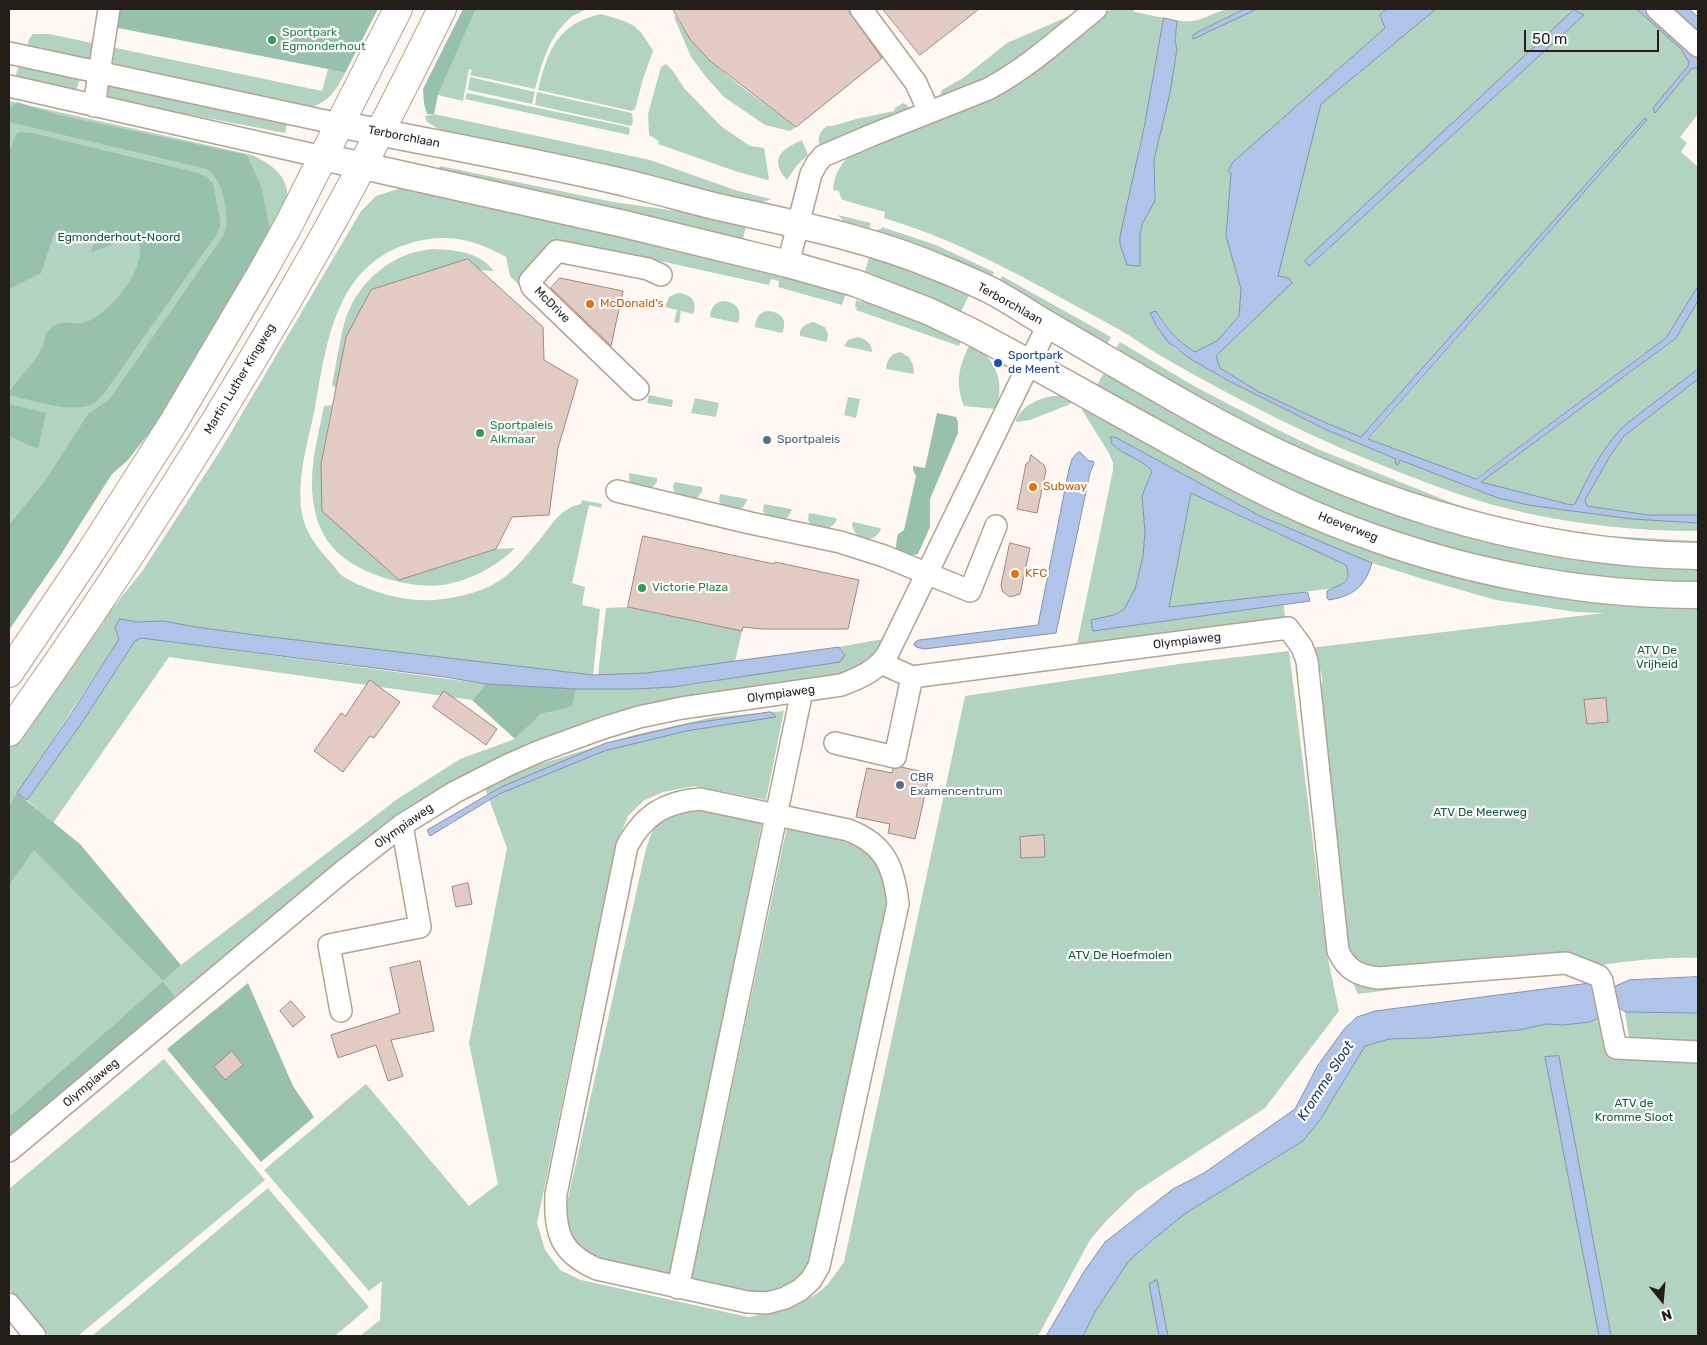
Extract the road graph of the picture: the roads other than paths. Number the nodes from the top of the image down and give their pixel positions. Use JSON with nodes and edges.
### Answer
{"nodes":[{"id":1,"x":108,"y":9,"type":"edge"},
{"id":2,"x":398,"y":9,"type":"edge"},
{"id":3,"x":442,"y":9,"type":"edge"},
{"id":4,"x":861,"y":9,"type":"edge"},
{"id":5,"x":1096,"y":9,"type":"edge"},
{"id":6,"x":1657,"y":9,"type":"edge"},
{"id":7,"x":1698,"y":46,"type":"edge"},
{"id":8,"x":9,"y":54,"type":"edge"},
{"id":9,"x":99,"y":73,"type":"junction"},
{"id":10,"x":9,"y":86,"type":"edge"},
{"id":11,"x":94,"y":106,"type":"junction"},
{"id":12,"x":929,"y":112,"type":"junction"},
{"id":13,"x":339,"y":124,"type":"junction"},
{"id":14,"x":379,"y":132,"type":"junction"},
{"id":15,"x":323,"y":157,"type":"junction"},
{"id":16,"x":361,"y":166,"type":"junction"},
{"id":17,"x":797,"y":225,"type":"junction"},
{"id":18,"x":788,"y":264,"type":"junction"},
{"id":19,"x":661,"y":275,"type":"dead end"},
{"id":20,"x":1048,"y":325,"type":"junction"},
{"id":21,"x":1030,"y":363,"type":"junction"},
{"id":22,"x":638,"y":389,"type":"dead end"},
{"id":23,"x":617,"y":490,"type":"dead end"},
{"id":24,"x":996,"y":526,"type":"dead end"},
{"id":25,"x":1698,"y":556,"type":"edge"},
{"id":26,"x":928,"y":573,"type":"junction"},
{"id":27,"x":1698,"y":595,"type":"edge"},
{"id":28,"x":30,"y":642,"type":"junction"},
{"id":29,"x":9,"y":660,"type":"edge"},
{"id":30,"x":882,"y":663,"type":"junction"},
{"id":31,"x":9,"y":673,"type":"edge"},
{"id":32,"x":912,"y":677,"type":"junction"},
{"id":33,"x":802,"y":692,"type":"junction"},
{"id":34,"x":9,"y":732,"type":"edge"},
{"id":35,"x":835,"y":743,"type":"dead end"},
{"id":36,"x":776,"y":815,"type":"junction"},
{"id":37,"x":402,"y":825,"type":"junction"},
{"id":38,"x":342,"y":1011,"type":"dead end"},
{"id":39,"x":1698,"y":1052,"type":"edge"},
{"id":40,"x":9,"y":1151,"type":"edge"},
{"id":41,"x":678,"y":1288,"type":"junction"},
{"id":42,"x":9,"y":1304,"type":"edge"},
{"id":43,"x":35,"y":1336,"type":"edge"}],
"edges":[{"from":1,"to":9,"type":"street"},
{"from":2,"to":13,"type":"highway"},
{"from":3,"to":14,"type":"highway","name":"Martin Luther Kingweg"},
{"from":4,"to":12,"type":"street"},
{"from":5,"to":12,"type":"street"},
{"from":6,"to":7,"type":"street"},
{"from":8,"to":9,"type":"street","name":"Terborchlaan"},
{"from":9,"to":11,"type":"street"},
{"from":9,"to":13,"type":"street","name":"Terborchlaan"},
{"from":10,"to":11,"type":"street"},
{"from":11,"to":15,"type":"street"},
{"from":12,"to":17,"type":"street"},
{"from":13,"to":14,"type":"main road","name":"Terborchlaan"},
{"from":13,"to":15,"type":"highway"},
{"from":14,"to":16,"type":"highway","name":"Martin Luther Kingweg"},
{"from":14,"to":17,"type":"main road","name":"Terborchlaan"},
{"from":15,"to":16,"type":"main road"},
{"from":15,"to":28,"type":"highway"},
{"from":16,"to":18,"type":"main road"},
{"from":16,"to":34,"type":"highway","name":"Martin Luther Kingweg"},
{"from":17,"to":18,"type":"street"},
{"from":17,"to":20,"type":"main road","name":"Terborchlaan"},
{"from":18,"to":21,"type":"main road"},
{"from":19,"to":22,"type":"street","name":"McDrive"},
{"from":20,"to":21,"type":"street","name":"Terborchlaan"},
{"from":20,"to":25,"type":"main road"},
{"from":21,"to":26,"type":"street","name":"Olympiaweg"},
{"from":21,"to":27,"type":"main road","name":"Hoeverweg"},
{"from":23,"to":26,"type":"street"},
{"from":24,"to":26,"type":"street"},
{"from":26,"to":30,"type":"street","name":"Olympiaweg"},
{"from":28,"to":29,"type":"highway"},
{"from":28,"to":31,"type":"highway"},
{"from":30,"to":32,"type":"street"},
{"from":30,"to":33,"type":"street","name":"Olympiaweg"},
{"from":32,"to":35,"type":"street"},
{"from":32,"to":39,"type":"street","name":"Olympiaweg"},
{"from":33,"to":36,"type":"street"},
{"from":33,"to":37,"type":"street","name":"Olympiaweg"},
{"from":36,"to":41,"type":"street"},
{"from":36,"to":41,"type":"street"},
{"from":36,"to":41,"type":"street"},
{"from":37,"to":38,"type":"street"},
{"from":37,"to":40,"type":"street","name":"Olympiaweg"},
{"from":42,"to":43,"type":"street"}]}
